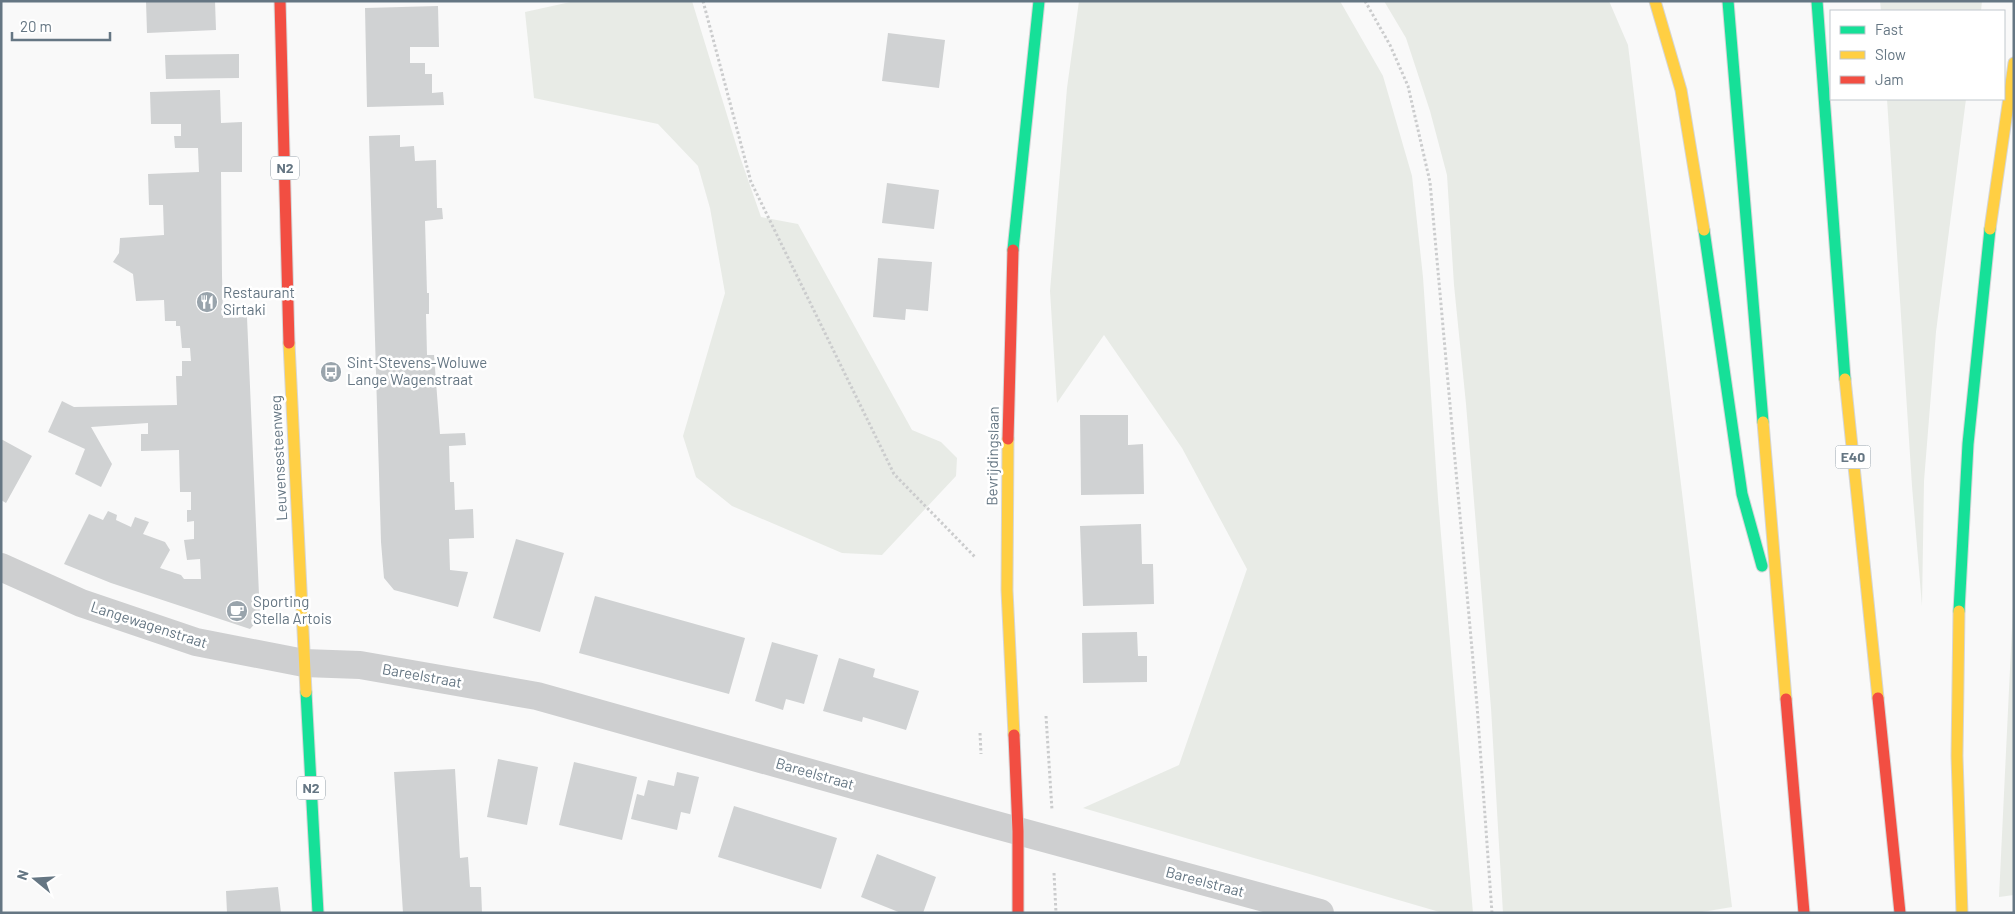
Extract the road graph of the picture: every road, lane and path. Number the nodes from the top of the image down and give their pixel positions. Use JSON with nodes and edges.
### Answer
{"nodes":[{"id":1,"x":280,"y":1,"type":"edge"},
{"id":2,"x":703,"y":1,"type":"edge"},
{"id":3,"x":1039,"y":1,"type":"edge"},
{"id":4,"x":1365,"y":1,"type":"edge"},
{"id":5,"x":1655,"y":1,"type":"edge"},
{"id":6,"x":1728,"y":1,"type":"edge"},
{"id":7,"x":1817,"y":1,"type":"edge"},
{"id":8,"x":2014,"y":63,"type":"edge"},
{"id":9,"x":1,"y":567,"type":"edge"},
{"id":10,"x":1007,"y":590,"type":"junction"},
{"id":11,"x":1779,"y":626,"type":"junction"},
{"id":12,"x":304,"y":663,"type":"junction"},
{"id":13,"x":1018,"y":831,"type":"junction"},
{"id":14,"x":1053,"y":840,"type":"junction"},
{"id":15,"x":318,"y":913,"type":"edge"},
{"id":16,"x":1018,"y":913,"type":"edge"},
{"id":17,"x":1056,"y":913,"type":"edge"},
{"id":18,"x":1320,"y":913,"type":"edge"},
{"id":19,"x":1492,"y":913,"type":"edge"},
{"id":20,"x":1804,"y":913,"type":"edge"},
{"id":21,"x":1900,"y":913,"type":"edge"},
{"id":22,"x":1962,"y":913,"type":"edge"}],
"edges":[{"from":1,"to":12,"type":"main road","name":"Leuvensesteenweg","number":"N2"},
{"from":2,"to":10,"type":"path"},
{"from":3,"to":10,"type":"main road","name":"Bevrijdingslaan"},
{"from":4,"to":19,"type":"path"},
{"from":5,"to":11,"type":"main road"},
{"from":6,"to":11,"type":"main road"},
{"from":7,"to":21,"type":"main road","number":"E40"},
{"from":8,"to":22,"type":"main road"},
{"from":9,"to":12,"type":"street","name":"Langewagenstraat"},
{"from":10,"to":13,"type":"main road","name":"Bevrijdingslaan"},
{"from":11,"to":20,"type":"main road"},
{"from":12,"to":13,"type":"street","name":"Bareelstraat"},
{"from":12,"to":15,"type":"main road","name":"Leuvensesteenweg","number":"N2"},
{"from":13,"to":14,"type":"street","name":"Bareelstraat"},
{"from":13,"to":16,"type":"main road","name":"Bevrijdingslaan"},
{"from":14,"to":17,"type":"path"},
{"from":14,"to":18,"type":"street","name":"Bareelstraat"}]}
